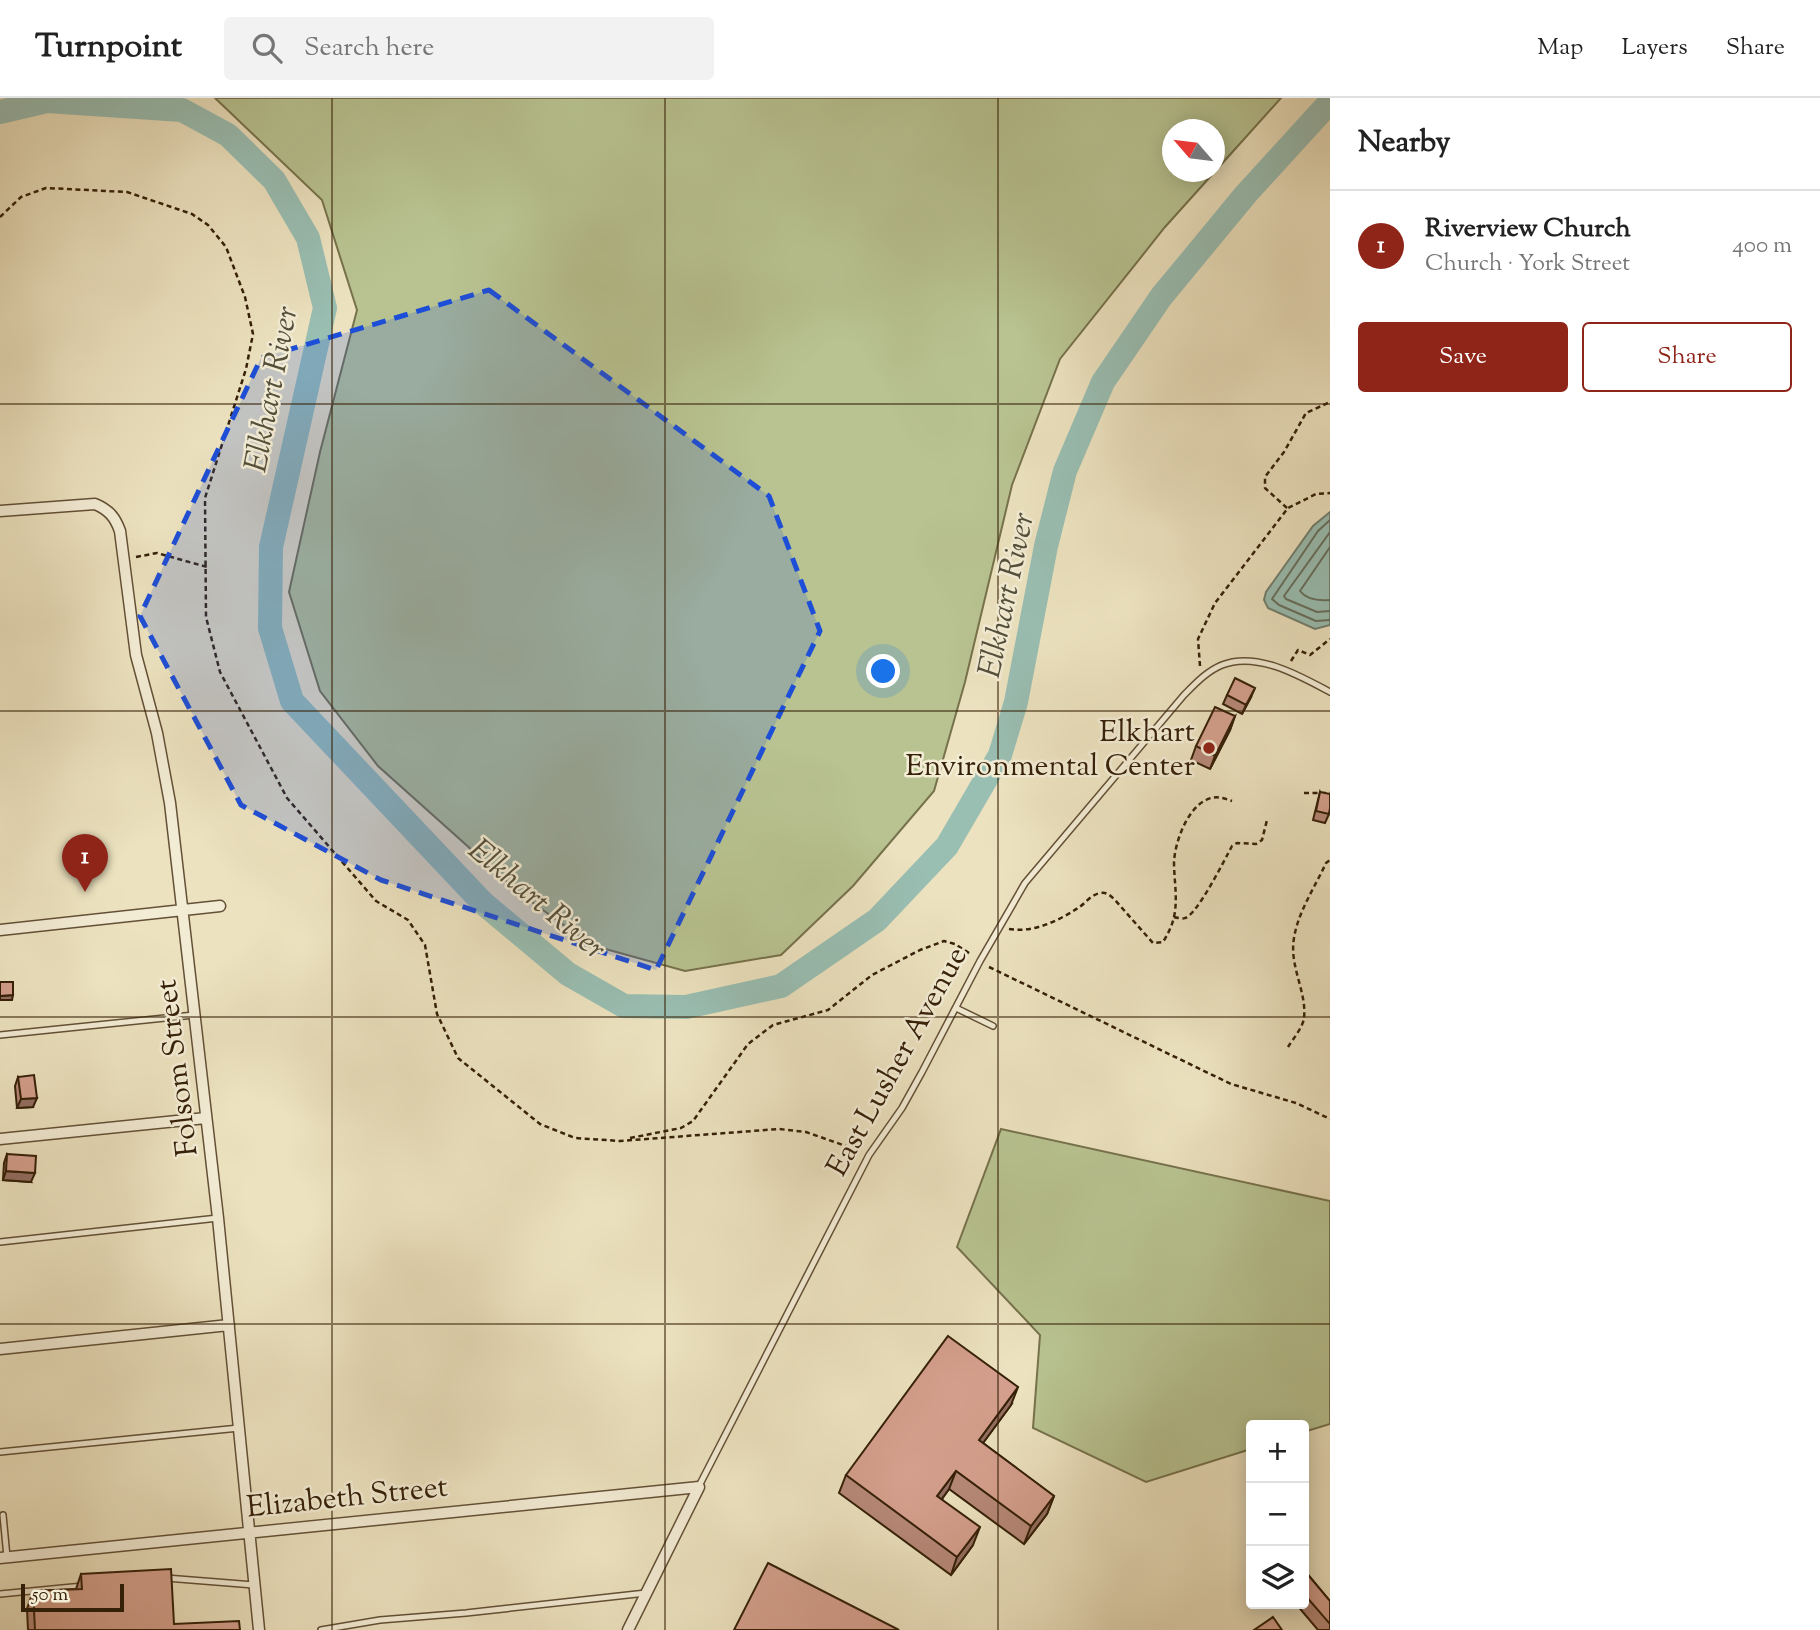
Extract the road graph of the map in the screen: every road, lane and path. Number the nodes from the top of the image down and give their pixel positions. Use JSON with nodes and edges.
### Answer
{"nodes":[{"id":1,"x":0,"y":217,"type":"edge"},
{"id":2,"x":1330,"y":402,"type":"edge"},
{"id":3,"x":1330,"y":493,"type":"edge"},
{"id":4,"x":1287,"y":508,"type":"junction"},
{"id":5,"x":0,"y":511,"type":"edge"},
{"id":6,"x":123,"y":561,"type":"junction"},
{"id":7,"x":207,"y":567,"type":"junction"},
{"id":8,"x":1330,"y":639,"type":"edge"},
{"id":9,"x":1286,"y":671,"type":"junction"},
{"id":10,"x":1205,"y":675,"type":"junction"},
{"id":11,"x":1330,"y":692,"type":"edge"},
{"id":12,"x":1304,"y":793,"type":"dead end"},
{"id":13,"x":1330,"y":793,"type":"edge"},
{"id":14,"x":1232,"y":801,"type":"dead end"},
{"id":15,"x":1267,"y":820,"type":"dead end"},
{"id":16,"x":1330,"y":860,"type":"edge"},
{"id":17,"x":220,"y":906,"type":"dead end"},
{"id":18,"x":181,"y":910,"type":"junction"},
{"id":19,"x":1174,"y":917,"type":"junction"},
{"id":20,"x":999,"y":927,"type":"junction"},
{"id":21,"x":0,"y":930,"type":"edge"},
{"id":22,"x":980,"y":961,"type":"junction"},
{"id":23,"x":956,"y":1008,"type":"junction"},
{"id":24,"x":194,"y":1015,"type":"junction"},
{"id":25,"x":993,"y":1026,"type":"dead end"},
{"id":26,"x":0,"y":1035,"type":"edge"},
{"id":27,"x":1288,"y":1047,"type":"dead end"},
{"id":28,"x":206,"y":1118,"type":"junction"},
{"id":29,"x":1330,"y":1119,"type":"edge"},
{"id":30,"x":0,"y":1139,"type":"edge"},
{"id":31,"x":620,"y":1140,"type":"junction"},
{"id":32,"x":869,"y":1155,"type":"junction"},
{"id":33,"x":218,"y":1217,"type":"junction"},
{"id":34,"x":0,"y":1242,"type":"edge"},
{"id":35,"x":229,"y":1325,"type":"junction"},
{"id":36,"x":0,"y":1349,"type":"edge"},
{"id":37,"x":239,"y":1428,"type":"junction"},
{"id":38,"x":0,"y":1452,"type":"edge"},
{"id":39,"x":699,"y":1487,"type":"junction"},
{"id":40,"x":4,"y":1514,"type":"dead end"},
{"id":41,"x":248,"y":1531,"type":"junction"},
{"id":42,"x":4,"y":1557,"type":"edge"},
{"id":43,"x":162,"y":1578,"type":"edge"},
{"id":44,"x":254,"y":1584,"type":"junction"},
{"id":45,"x":94,"y":1585,"type":"edge"},
{"id":46,"x":646,"y":1593,"type":"junction"},
{"id":47,"x":0,"y":1594,"type":"edge"},
{"id":48,"x":259,"y":1630,"type":"edge"},
{"id":49,"x":321,"y":1630,"type":"edge"},
{"id":50,"x":628,"y":1630,"type":"edge"}],
"edges":[{"from":1,"to":7,"type":"path"},
{"from":2,"to":4,"type":"path"},
{"from":3,"to":4,"type":"path"},
{"from":4,"to":10,"type":"path"},
{"from":5,"to":6,"type":"street","name":"Folsom Street"},
{"from":6,"to":7,"type":"path"},
{"from":6,"to":18,"type":"street","name":"Folsom Street"},
{"from":7,"to":31,"type":"path"},
{"from":8,"to":9,"type":"path"},
{"from":9,"to":10,"type":"lane","name":"East Lusher Avenue"},
{"from":9,"to":11,"type":"lane","name":"East Lusher Avenue"},
{"from":10,"to":20,"type":"lane","name":"East Lusher Avenue"},
{"from":12,"to":13,"type":"path"},
{"from":14,"to":19,"type":"path"},
{"from":15,"to":19,"type":"path"},
{"from":16,"to":27,"type":"path"},
{"from":17,"to":18,"type":"street"},
{"from":18,"to":21,"type":"street"},
{"from":18,"to":24,"type":"street","name":"Folsom Street"},
{"from":19,"to":20,"type":"path"},
{"from":20,"to":22,"type":"lane","name":"East Lusher Avenue"},
{"from":22,"to":23,"type":"lane","name":"East Lusher Avenue"},
{"from":22,"to":29,"type":"path"},
{"from":22,"to":31,"type":"path"},
{"from":23,"to":25,"type":"lane"},
{"from":23,"to":32,"type":"lane","name":"East Lusher Avenue"},
{"from":24,"to":26,"type":"lane"},
{"from":24,"to":28,"type":"street","name":"Folsom Street"},
{"from":28,"to":30,"type":"street"},
{"from":28,"to":33,"type":"street","name":"Folsom Street"},
{"from":31,"to":32,"type":"path"},
{"from":32,"to":39,"type":"lane","name":"East Lusher Avenue"},
{"from":33,"to":34,"type":"lane"},
{"from":33,"to":35,"type":"street","name":"Folsom Street"},
{"from":35,"to":36,"type":"street"},
{"from":35,"to":37,"type":"street","name":"Folsom Street"},
{"from":37,"to":38,"type":"lane"},
{"from":37,"to":41,"type":"street","name":"Folsom Street"},
{"from":39,"to":41,"type":"street","name":"Elizabeth Street"},
{"from":39,"to":46,"type":"street","name":"East Lusher Avenue"},
{"from":40,"to":42,"type":"lane"},
{"from":41,"to":42,"type":"street","name":"Elizabeth Street"},
{"from":41,"to":44,"type":"street","name":"Folsom Street"},
{"from":43,"to":44,"type":"lane"},
{"from":44,"to":48,"type":"street","name":"Folsom Street"},
{"from":45,"to":47,"type":"lane"},
{"from":46,"to":49,"type":"lane"},
{"from":46,"to":50,"type":"street","name":"East Lusher Avenue"}]}
